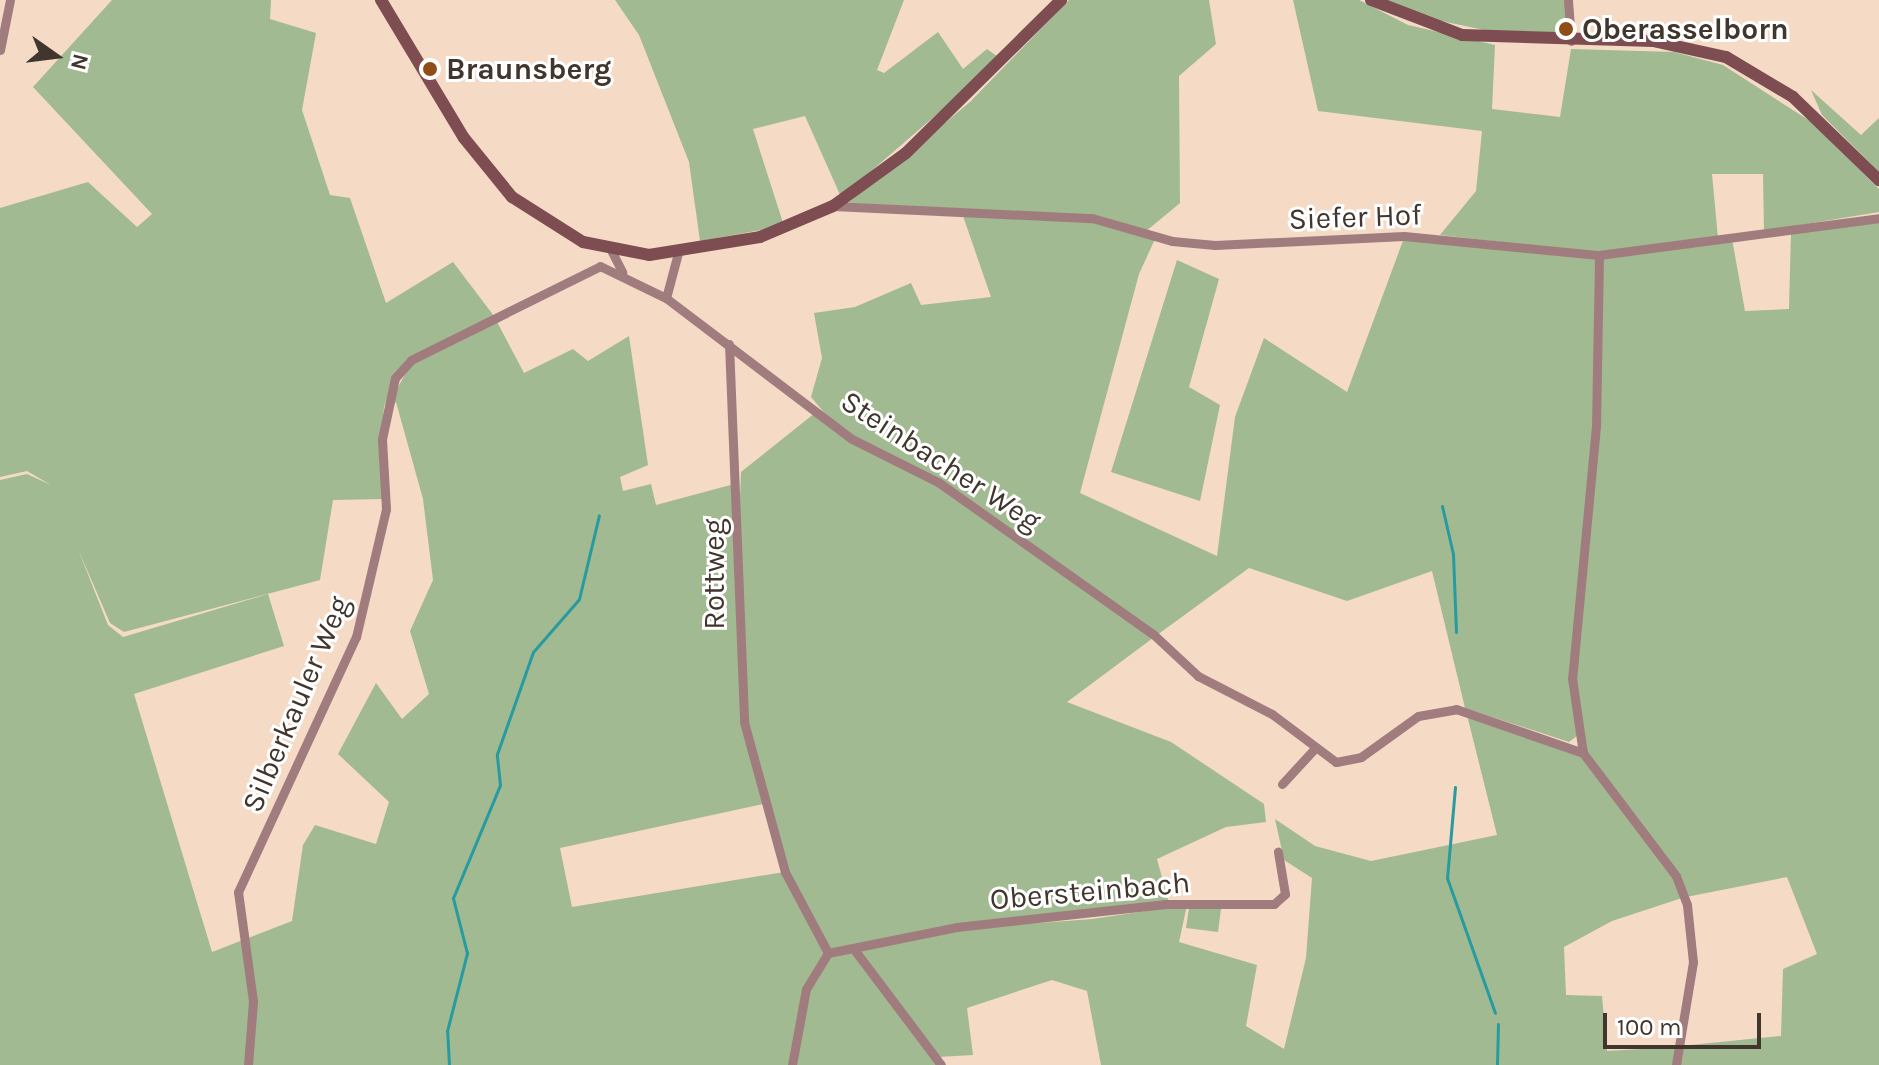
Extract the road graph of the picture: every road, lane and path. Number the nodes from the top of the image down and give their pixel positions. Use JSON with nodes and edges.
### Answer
{"nodes":[{"id":1,"x":10,"y":0,"type":"edge"},
{"id":2,"x":381,"y":0,"type":"edge"},
{"id":3,"x":1061,"y":0,"type":"edge"},
{"id":4,"x":1371,"y":0,"type":"edge"},
{"id":5,"x":1568,"y":0,"type":"edge"},
{"id":6,"x":1571,"y":41,"type":"junction"},
{"id":7,"x":0,"y":50,"type":"edge"},
{"id":8,"x":1879,"y":180,"type":"edge"},
{"id":9,"x":833,"y":206,"type":"junction"},
{"id":10,"x":1879,"y":218,"type":"edge"},
{"id":11,"x":611,"y":250,"type":"junction"},
{"id":12,"x":678,"y":253,"type":"junction"},
{"id":13,"x":1599,"y":255,"type":"junction"},
{"id":14,"x":622,"y":272,"type":"junction"},
{"id":15,"x":666,"y":298,"type":"junction"},
{"id":16,"x":729,"y":344,"type":"junction"},
{"id":17,"x":1316,"y":747,"type":"junction"},
{"id":18,"x":1583,"y":753,"type":"junction"},
{"id":19,"x":1282,"y":784,"type":"dead end"},
{"id":20,"x":1278,"y":852,"type":"dead end"},
{"id":21,"x":856,"y":952,"type":"junction"},
{"id":22,"x":828,"y":953,"type":"junction"},
{"id":23,"x":248,"y":1065,"type":"edge"},
{"id":24,"x":792,"y":1065,"type":"edge"},
{"id":25,"x":941,"y":1065,"type":"edge"},
{"id":26,"x":1676,"y":1065,"type":"edge"}],
"edges":[{"from":1,"to":7,"type":"street"},
{"from":2,"to":11,"type":"main road"},
{"from":3,"to":9,"type":"main road"},
{"from":4,"to":6,"type":"main road"},
{"from":5,"to":6,"type":"street"},
{"from":6,"to":8,"type":"main road"},
{"from":9,"to":12,"type":"main road"},
{"from":9,"to":13,"type":"street","name":"Siefer Hof"},
{"from":10,"to":13,"type":"street","name":"Siefer Hof"},
{"from":11,"to":12,"type":"main road"},
{"from":11,"to":14,"type":"street"},
{"from":12,"to":15,"type":"street"},
{"from":13,"to":18,"type":"street"},
{"from":14,"to":15,"type":"street"},
{"from":14,"to":23,"type":"street","name":"Silberkauler Weg"},
{"from":15,"to":16,"type":"street","name":"Steinbacher Weg"},
{"from":16,"to":17,"type":"street","name":"Steinbacher Weg"},
{"from":16,"to":22,"type":"street","name":"Rottweg"},
{"from":17,"to":18,"type":"street"},
{"from":17,"to":19,"type":"street"},
{"from":18,"to":26,"type":"street"},
{"from":20,"to":21,"type":"street","name":"Obersteinbach"},
{"from":21,"to":22,"type":"street"},
{"from":21,"to":25,"type":"street"},
{"from":22,"to":24,"type":"street"}]}
